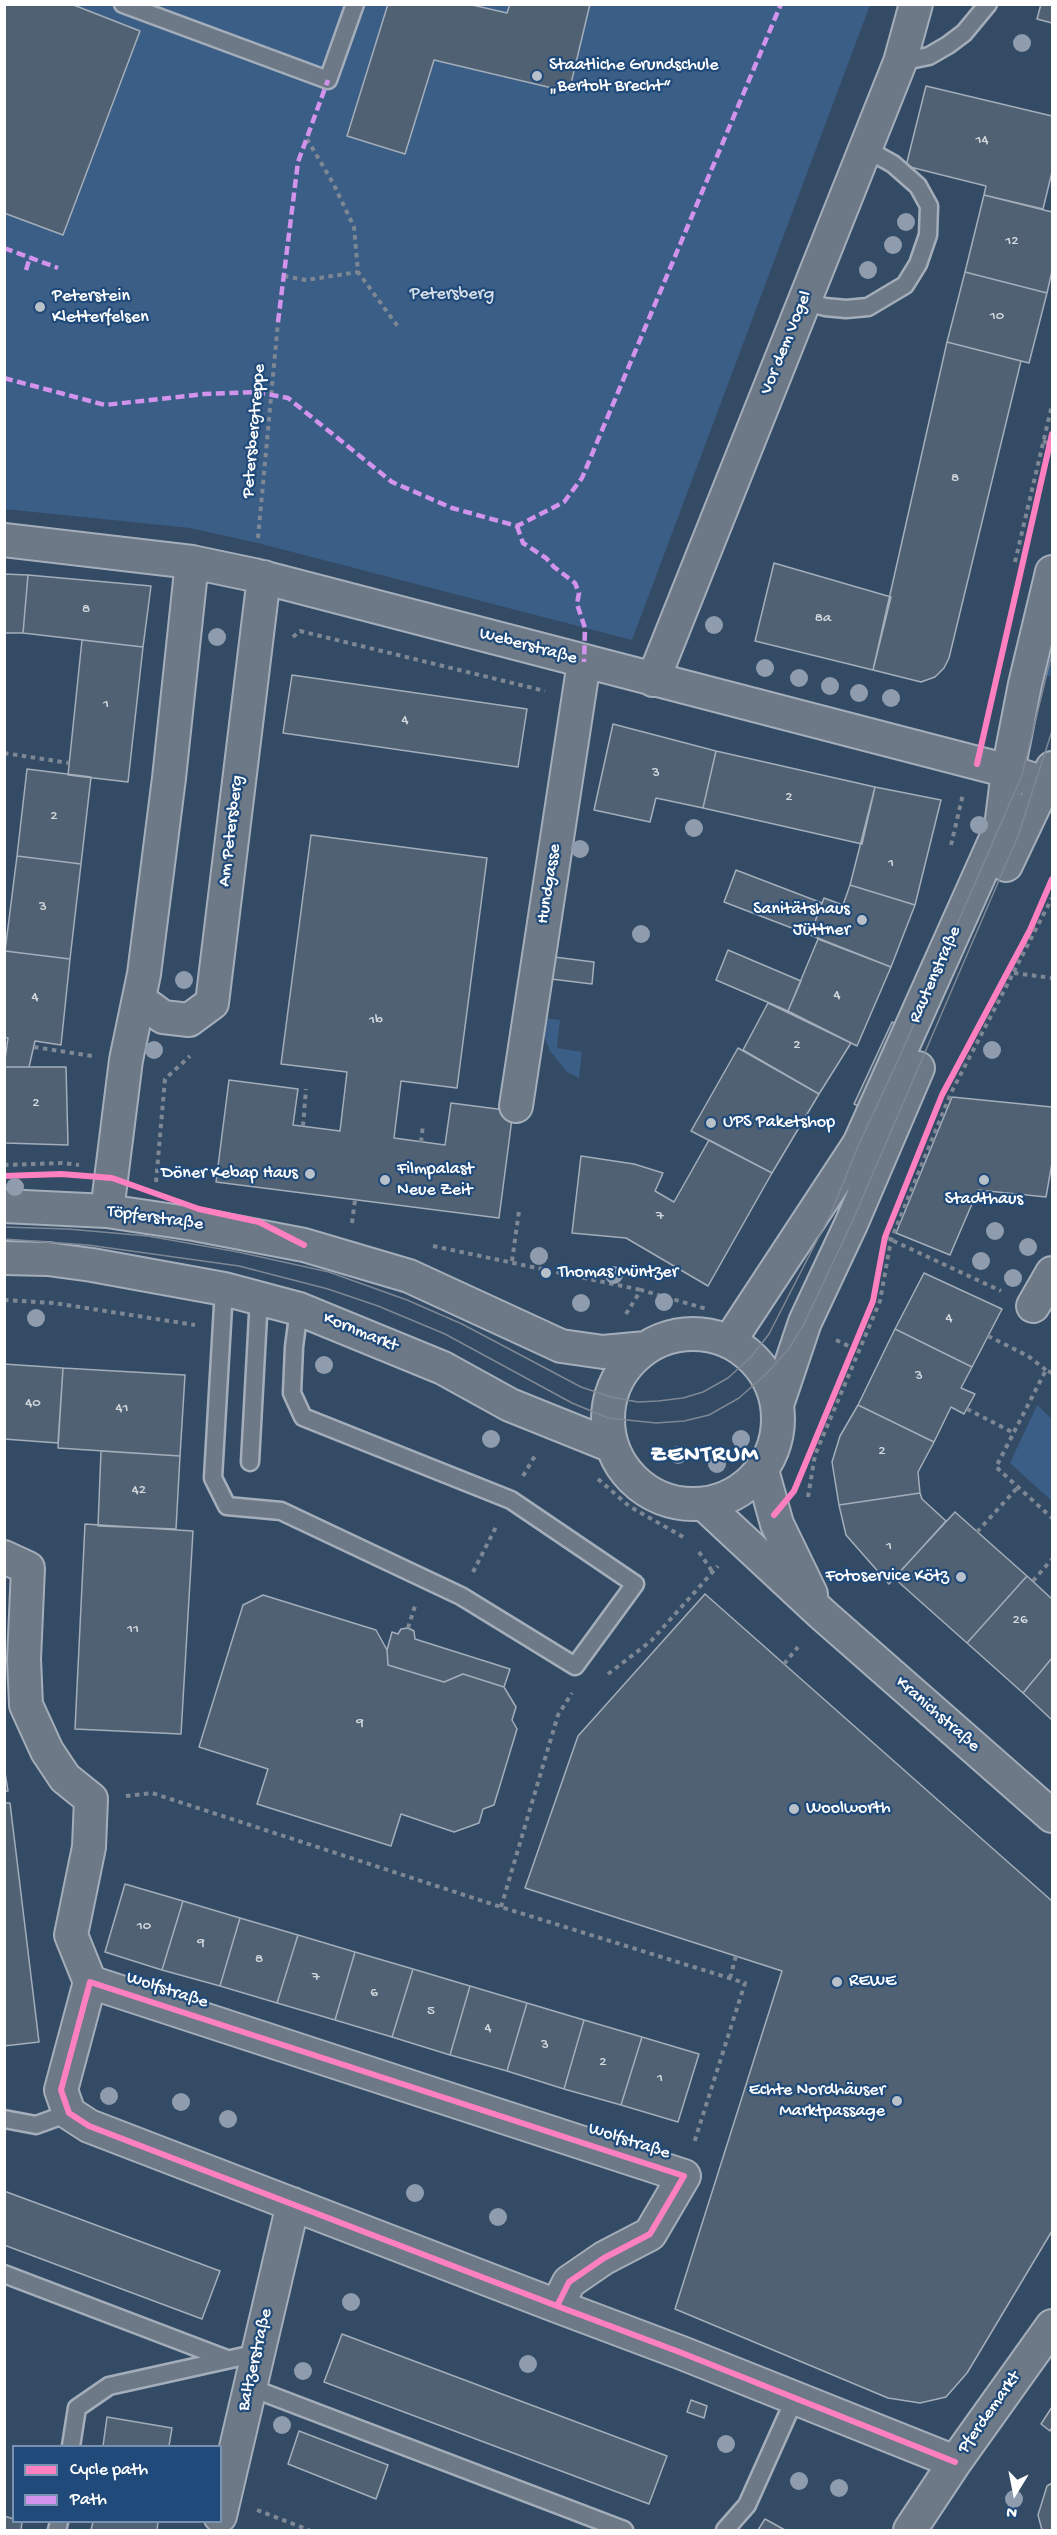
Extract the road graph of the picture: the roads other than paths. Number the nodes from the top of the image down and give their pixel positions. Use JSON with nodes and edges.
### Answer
{"nodes":[{"id":1,"x":123,"y":4,"type":"edge"},
{"id":2,"x":355,"y":4,"type":"edge"},
{"id":3,"x":916,"y":4,"type":"edge"},
{"id":4,"x":988,"y":4,"type":"edge"},
{"id":5,"x":900,"y":62,"type":"junction"},
{"id":6,"x":866,"y":149,"type":"junction"},
{"id":7,"x":804,"y":301,"type":"junction"},
{"id":8,"x":4,"y":540,"type":"edge"},
{"id":9,"x":192,"y":562,"type":"junction"},
{"id":10,"x":1053,"y":572,"type":"edge"},
{"id":11,"x":264,"y":577,"type":"junction"},
{"id":12,"x":584,"y":662,"type":"junction"},
{"id":13,"x":653,"y":680,"type":"junction"},
{"id":14,"x":1008,"y":771,"type":"junction"},
{"id":15,"x":1049,"y":776,"type":"edge"},
{"id":16,"x":140,"y":1000,"type":"junction"},
{"id":17,"x":516,"y":1106,"type":"dead end"},
{"id":18,"x":4,"y":1206,"type":"edge"},
{"id":19,"x":107,"y":1211,"type":"junction"},
{"id":20,"x":4,"y":1258,"type":"edge"},
{"id":21,"x":1053,"y":1273,"type":"edge"},
{"id":22,"x":224,"y":1289,"type":"junction"},
{"id":23,"x":259,"y":1298,"type":"junction"},
{"id":24,"x":1033,"y":1306,"type":"road end"},
{"id":25,"x":299,"y":1309,"type":"junction"},
{"id":26,"x":729,"y":1342,"type":"junction"},
{"id":27,"x":646,"y":1348,"type":"junction"},
{"id":28,"x":777,"y":1404,"type":"junction"},
{"id":29,"x":612,"y":1446,"type":"junction"},
{"id":30,"x":250,"y":1462,"type":"dead end"},
{"id":31,"x":762,"y":1470,"type":"junction"},
{"id":32,"x":704,"y":1504,"type":"junction"},
{"id":33,"x":4,"y":1557,"type":"edge"},
{"id":34,"x":822,"y":1614,"type":"junction"},
{"id":35,"x":1053,"y":1816,"type":"edge"},
{"id":36,"x":90,"y":1982,"type":"junction"},
{"id":37,"x":4,"y":2119,"type":"edge"},
{"id":38,"x":79,"y":2120,"type":"junction"},
{"id":39,"x":294,"y":2204,"type":"junction"},
{"id":40,"x":4,"y":2274,"type":"edge"},
{"id":41,"x":557,"y":2306,"type":"junction"},
{"id":42,"x":1053,"y":2326,"type":"edge"},
{"id":43,"x":258,"y":2353,"type":"junction"},
{"id":44,"x":227,"y":2359,"type":"junction"},
{"id":45,"x":249,"y":2387,"type":"junction"},
{"id":46,"x":795,"y":2398,"type":"junction"},
{"id":47,"x":71,"y":2445,"type":"edge"},
{"id":48,"x":955,"y":2462,"type":"junction"},
{"id":49,"x":222,"y":2512,"type":"edge"},
{"id":50,"x":624,"y":2530,"type":"edge"},
{"id":51,"x":725,"y":2530,"type":"edge"},
{"id":52,"x":910,"y":2530,"type":"edge"}],
"edges":[{"from":1,"to":2,"type":"lane"},
{"from":3,"to":5,"type":"street","name":"Vor dem Vogel"},
{"from":4,"to":5,"type":"lane"},
{"from":5,"to":6,"type":"street","name":"Vor dem Vogel"},
{"from":6,"to":7,"type":"street","name":"Vor dem Vogel"},
{"from":6,"to":7,"type":"lane"},
{"from":7,"to":13,"type":"street","name":"Vor dem Vogel"},
{"from":8,"to":9,"type":"street","name":"Weberstraße"},
{"from":9,"to":11,"type":"street","name":"Weberstraße"},
{"from":9,"to":16,"type":"street"},
{"from":10,"to":14,"type":"street","name":"Rautenstraße"},
{"from":11,"to":12,"type":"street","name":"Weberstraße"},
{"from":11,"to":16,"type":"street","name":"Am Petersberg"},
{"from":12,"to":13,"type":"street","name":"Weberstraße"},
{"from":12,"to":17,"type":"street","name":"Hundgasse"},
{"from":13,"to":14,"type":"street","name":"Weberstraße"},
{"from":14,"to":15,"type":"street","name":"Weberstraße"},
{"from":14,"to":26,"type":"street","name":"Rautenstraße"},
{"from":15,"to":28,"type":"street","name":"Rautenstraße"},
{"from":16,"to":19,"type":"street"},
{"from":18,"to":19,"type":"street","name":"Töpferstraße"},
{"from":19,"to":27,"type":"street","name":"Töpferstraße"},
{"from":20,"to":22,"type":"street","name":"Kornmarkt"},
{"from":21,"to":24,"type":"street"},
{"from":22,"to":23,"type":"street","name":"Kornmarkt"},
{"from":22,"to":25,"type":"lane"},
{"from":23,"to":25,"type":"street","name":"Kornmarkt"},
{"from":23,"to":30,"type":"lane"},
{"from":25,"to":29,"type":"street","name":"Kornmarkt"},
{"from":26,"to":27,"type":"street"},
{"from":26,"to":28,"type":"street"},
{"from":27,"to":29,"type":"street"},
{"from":28,"to":31,"type":"street"},
{"from":29,"to":32,"type":"street"},
{"from":31,"to":32,"type":"street"},
{"from":31,"to":34,"type":"street","name":"Kranichstraße"},
{"from":32,"to":34,"type":"street","name":"Kranichstraße"},
{"from":33,"to":36,"type":"street"},
{"from":34,"to":35,"type":"street","name":"Kranichstraße"},
{"from":36,"to":38,"type":"street"},
{"from":36,"to":41,"type":"street","name":"Wolfstraße"},
{"from":37,"to":38,"type":"lane"},
{"from":38,"to":39,"type":"street"},
{"from":39,"to":41,"type":"street"},
{"from":39,"to":43,"type":"street","name":"Baltzerstraße"},
{"from":40,"to":44,"type":"lane"},
{"from":41,"to":46,"type":"street"},
{"from":42,"to":48,"type":"street","name":"Pferdemarkt"},
{"from":43,"to":44,"type":"lane"},
{"from":43,"to":45,"type":"street","name":"Baltzerstraße"},
{"from":44,"to":47,"type":"lane"},
{"from":45,"to":49,"type":"street","name":"Baltzerstraße"},
{"from":45,"to":50,"type":"lane"},
{"from":46,"to":48,"type":"street"},
{"from":46,"to":51,"type":"lane"},
{"from":48,"to":52,"type":"street","name":"Pferdemarkt"}]}
